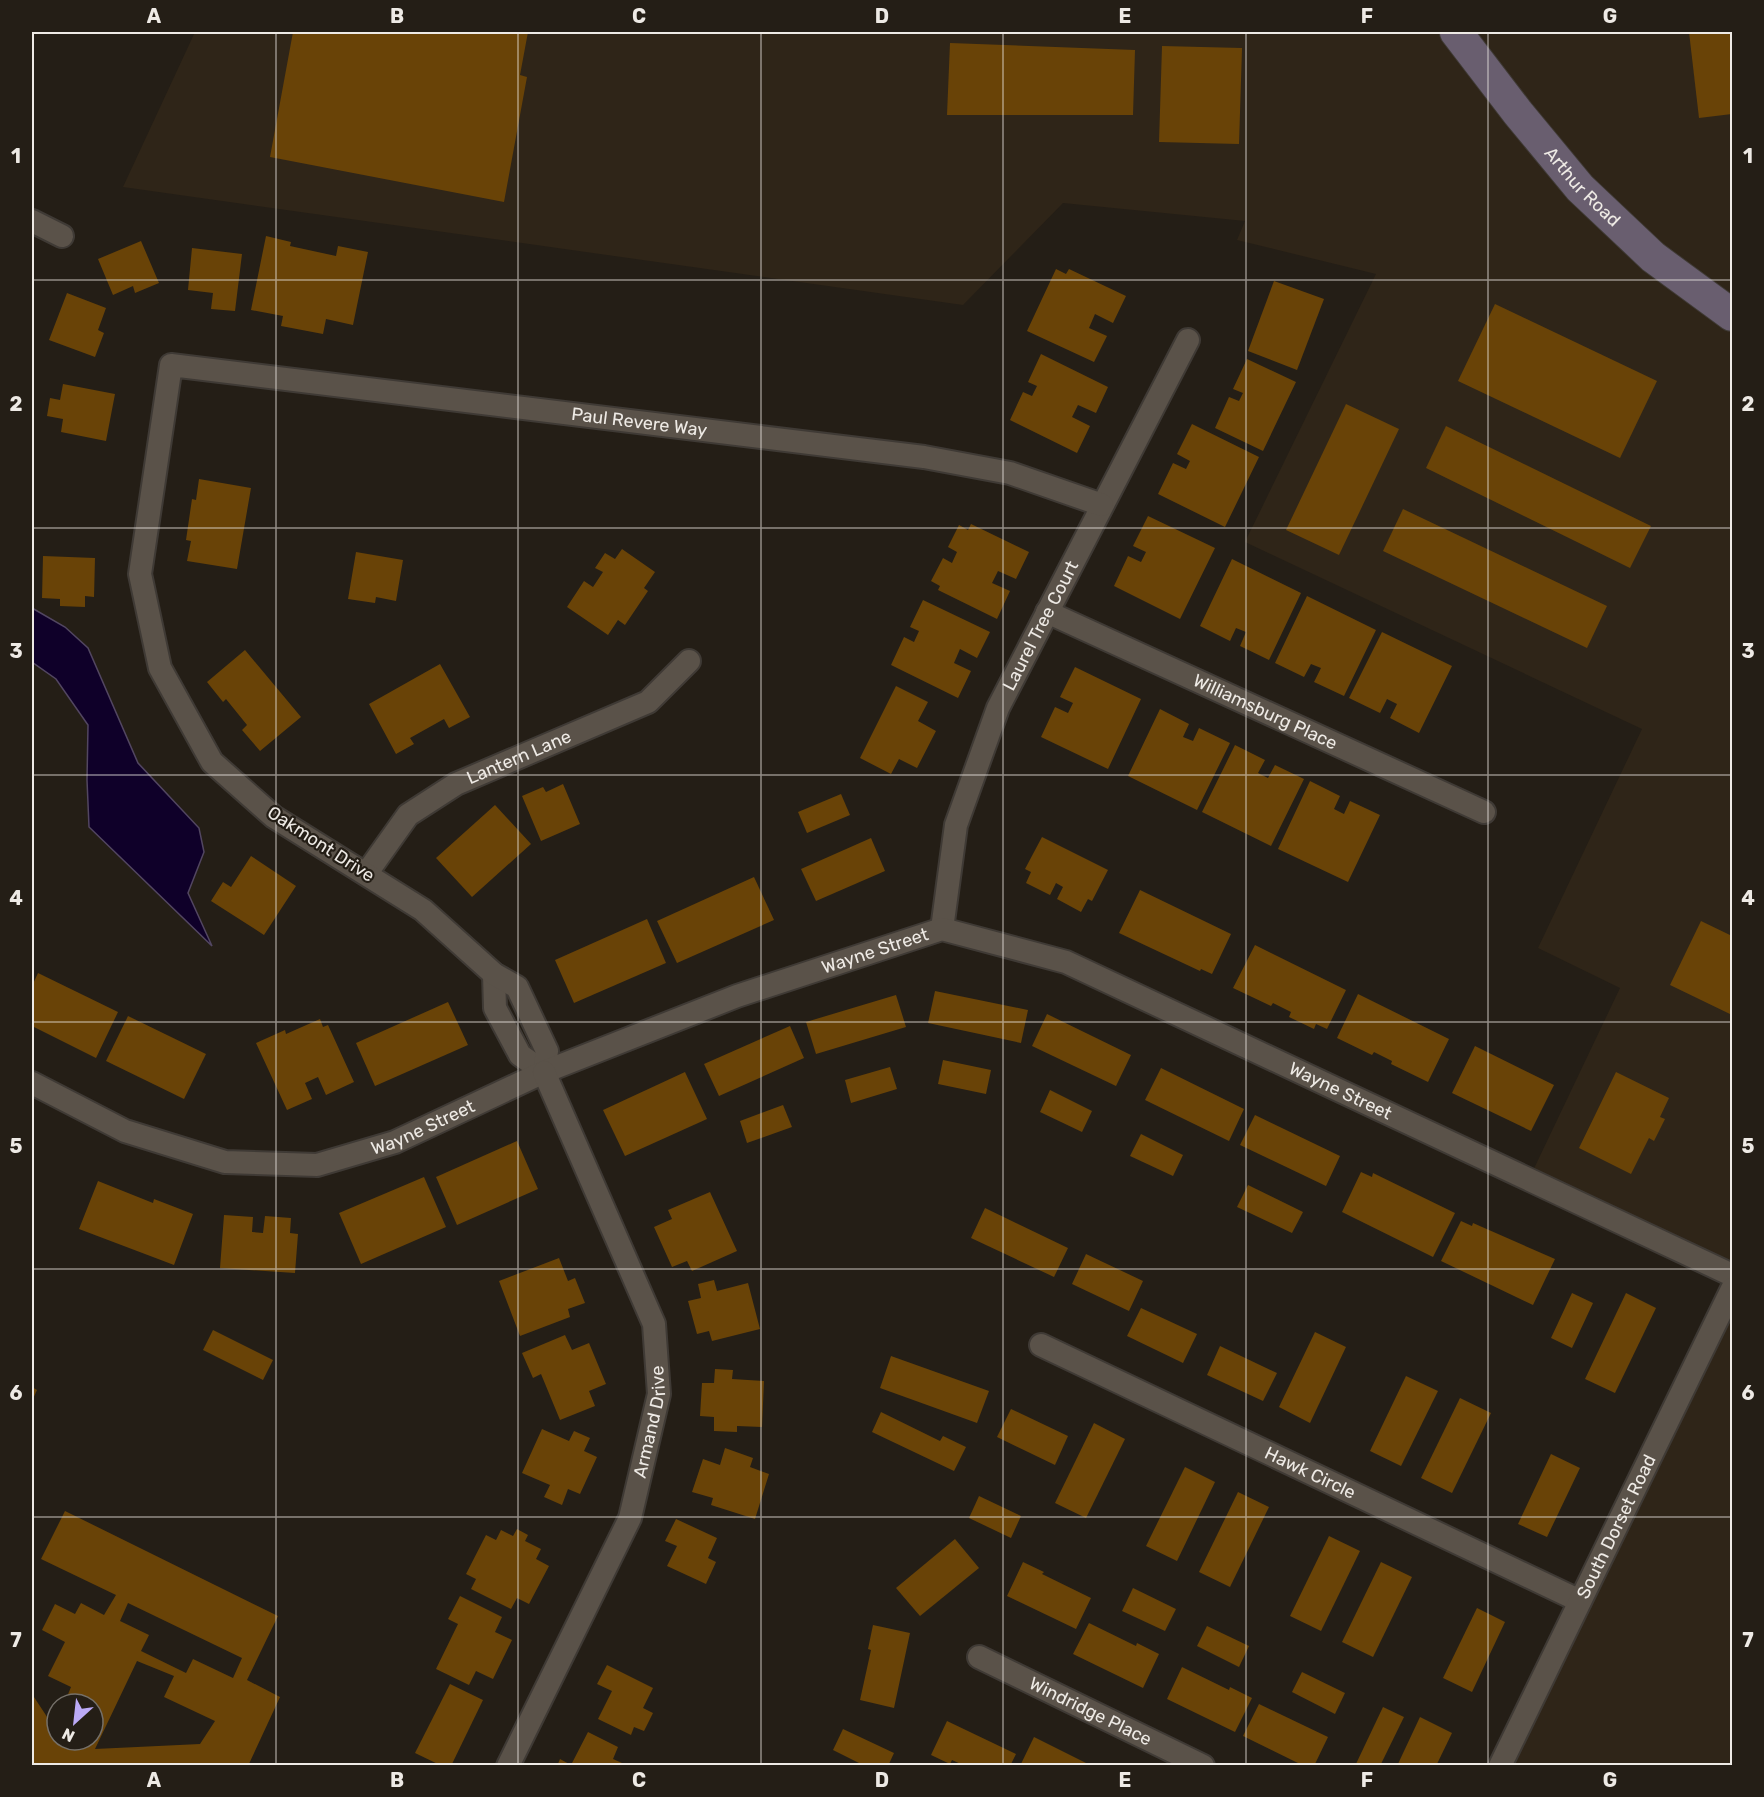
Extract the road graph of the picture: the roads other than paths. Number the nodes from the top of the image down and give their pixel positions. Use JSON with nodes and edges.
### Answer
{"nodes":[{"id":1,"x":1456,"y":32,"type":"edge"},
{"id":2,"x":32,"y":221,"type":"edge"},
{"id":3,"x":62,"y":236,"type":"dead end"},
{"id":4,"x":1732,"y":315,"type":"edge"},
{"id":5,"x":1188,"y":340,"type":"dead end"},
{"id":6,"x":171,"y":365,"type":"joint"},
{"id":7,"x":1102,"y":505,"type":"junction"},
{"id":8,"x":1047,"y":612,"type":"junction"},
{"id":9,"x":689,"y":661,"type":"dead end"},
{"id":10,"x":1484,"y":812,"type":"dead end"},
{"id":11,"x":366,"y":874,"type":"junction"},
{"id":12,"x":942,"y":928,"type":"junction"},
{"id":13,"x":544,"y":1072,"type":"junction"},
{"id":14,"x":32,"y":1083,"type":"edge"},
{"id":15,"x":1732,"y":1275,"type":"edge"},
{"id":16,"x":1732,"y":1289,"type":"edge"},
{"id":17,"x":1041,"y":1345,"type":"dead end"},
{"id":18,"x":1580,"y":1601,"type":"junction"},
{"id":19,"x":979,"y":1657,"type":"dead end"},
{"id":20,"x":508,"y":1766,"type":"edge"},
{"id":21,"x":1203,"y":1766,"type":"edge"},
{"id":22,"x":1500,"y":1766,"type":"edge"}],
"edges":[{"from":1,"to":4,"type":"main road","name":"Arthur Road"},
{"from":2,"to":3,"type":"street"},
{"from":5,"to":7,"type":"street","name":"Laurel Tree Court"},
{"from":6,"to":7,"type":"street","name":"Paul Revere Way"},
{"from":6,"to":11,"type":"street","name":"Oakmont Drive"},
{"from":7,"to":8,"type":"street","name":"Laurel Tree Court"},
{"from":8,"to":10,"type":"street","name":"Williamsburg Place"},
{"from":8,"to":12,"type":"street","name":"Laurel Tree Court"},
{"from":9,"to":11,"type":"street","name":"Lantern Lane"},
{"from":11,"to":13,"type":"street","name":"Oakmont Drive"},
{"from":12,"to":13,"type":"street","name":"Wayne Street"},
{"from":12,"to":15,"type":"street","name":"Wayne Street"},
{"from":13,"to":14,"type":"street","name":"Wayne Street"},
{"from":13,"to":20,"type":"street","name":"Armand Drive"},
{"from":16,"to":18,"type":"street","name":"South Dorset Road"},
{"from":17,"to":18,"type":"street","name":"Hawk Circle"},
{"from":18,"to":22,"type":"street","name":"South Dorset Road"},
{"from":19,"to":21,"type":"street","name":"Windridge Place"}]}
